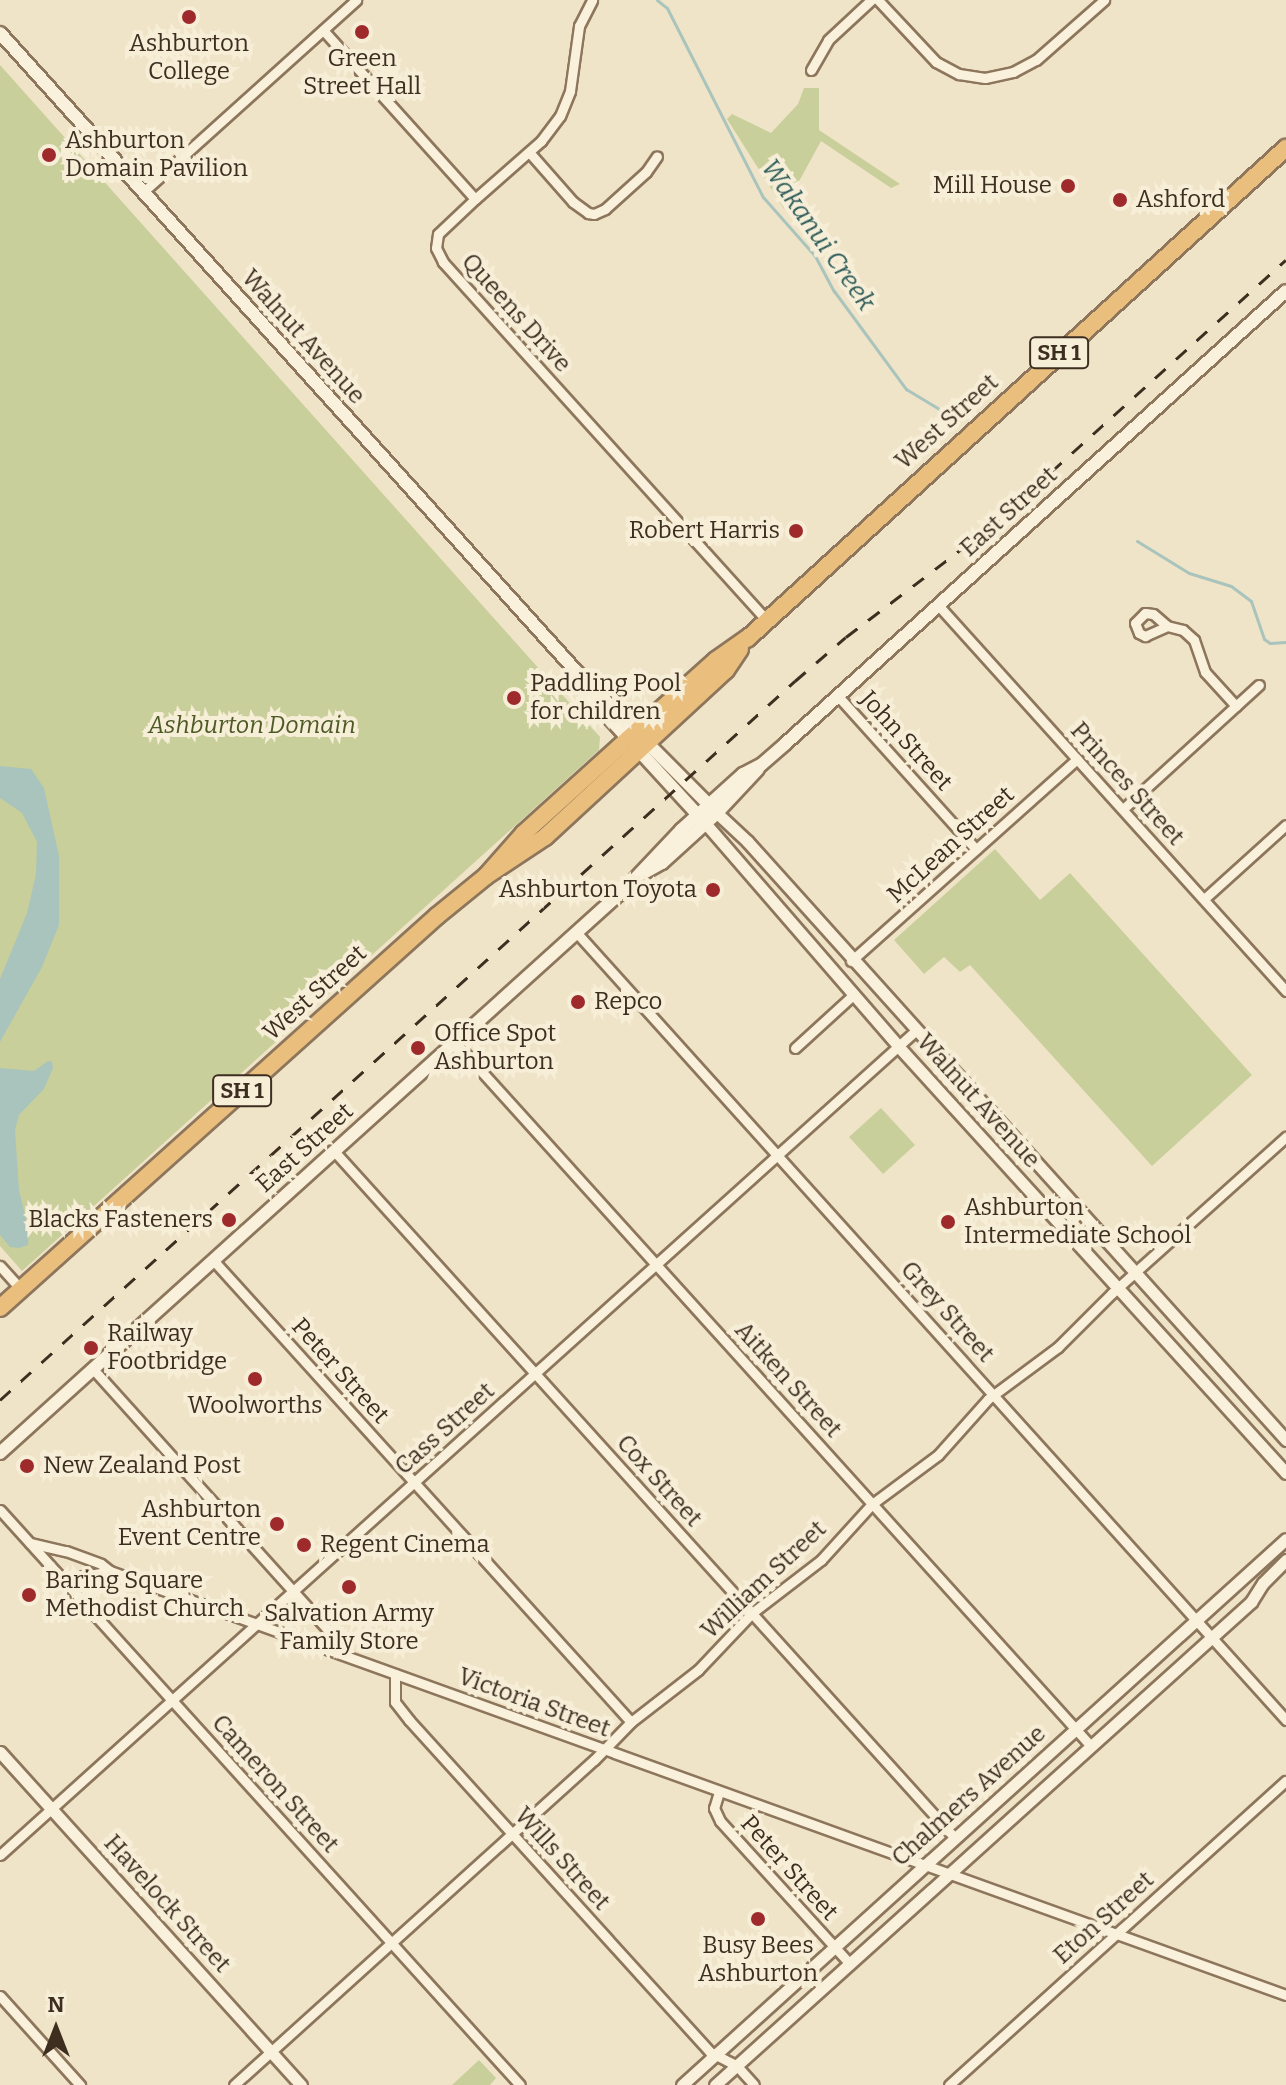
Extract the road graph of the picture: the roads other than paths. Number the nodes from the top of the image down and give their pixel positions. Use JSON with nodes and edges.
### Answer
{"nodes":[{"id":1,"x":356,"y":0,"type":"edge"},
{"id":2,"x":592,"y":0,"type":"edge"},
{"id":3,"x":871,"y":0,"type":"edge"},
{"id":4,"x":878,"y":0,"type":"edge"},
{"id":5,"x":1104,"y":0,"type":"edge"},
{"id":6,"x":323,"y":30,"type":"junction"},
{"id":7,"x":0,"y":33,"type":"edge"},
{"id":8,"x":811,"y":70,"type":"dead end"},
{"id":9,"x":1286,"y":148,"type":"edge"},
{"id":10,"x":529,"y":152,"type":"junction"},
{"id":11,"x":657,"y":156,"type":"dead end"},
{"id":12,"x":143,"y":192,"type":"junction"},
{"id":13,"x":475,"y":199,"type":"junction"},
{"id":14,"x":1286,"y":291,"type":"edge"},
{"id":15,"x":938,"y":605,"type":"junction"},
{"id":16,"x":767,"y":620,"type":"junction"},
{"id":17,"x":1167,"y":626,"type":"dead end"},
{"id":18,"x":1259,"y":685,"type":"dead end"},
{"id":19,"x":838,"y":696,"type":"junction"},
{"id":20,"x":1236,"y":706,"type":"junction"},
{"id":21,"x":639,"y":741,"type":"junction"},
{"id":22,"x":1077,"y":759,"type":"junction"},
{"id":23,"x":1123,"y":809,"type":"junction"},
{"id":24,"x":707,"y":814,"type":"junction"},
{"id":25,"x":1286,"y":825,"type":"edge"},
{"id":26,"x":976,"y":849,"type":"junction"},
{"id":27,"x":785,"y":884,"type":"junction"},
{"id":28,"x":1204,"y":899,"type":"junction"},
{"id":29,"x":768,"y":900,"type":"junction"},
{"id":30,"x":576,"y":932,"type":"junction"},
{"id":31,"x":851,"y":961,"type":"junction"},
{"id":32,"x":1286,"y":991,"type":"edge"},
{"id":33,"x":853,"y":995,"type":"junction"},
{"id":34,"x":915,"y":1031,"type":"junction"},
{"id":35,"x":455,"y":1042,"type":"junction"},
{"id":36,"x":898,"y":1046,"type":"junction"},
{"id":37,"x":795,"y":1048,"type":"dead end"},
{"id":38,"x":1286,"y":1137,"type":"edge"},
{"id":39,"x":334,"y":1151,"type":"junction"},
{"id":40,"x":777,"y":1155,"type":"junction"},
{"id":41,"x":213,"y":1260,"type":"junction"},
{"id":42,"x":656,"y":1264,"type":"junction"},
{"id":43,"x":0,"y":1266,"type":"edge"},
{"id":44,"x":1136,"y":1272,"type":"junction"},
{"id":45,"x":1118,"y":1287,"type":"junction"},
{"id":46,"x":21,"y":1289,"type":"junction"},
{"id":47,"x":0,"y":1308,"type":"edge"},
{"id":48,"x":93,"y":1369,"type":"junction"},
{"id":49,"x":535,"y":1374,"type":"junction"},
{"id":50,"x":994,"y":1394,"type":"junction"},
{"id":51,"x":1286,"y":1440,"type":"edge"},
{"id":52,"x":0,"y":1453,"type":"edge"},
{"id":53,"x":1286,"y":1473,"type":"edge"},
{"id":54,"x":415,"y":1483,"type":"junction"},
{"id":55,"x":872,"y":1504,"type":"junction"},
{"id":56,"x":0,"y":1510,"type":"edge"},
{"id":57,"x":1286,"y":1539,"type":"edge"},
{"id":58,"x":30,"y":1543,"type":"junction"},
{"id":59,"x":78,"y":1555,"type":"junction"},
{"id":60,"x":1286,"y":1560,"type":"edge"},
{"id":61,"x":110,"y":1571,"type":"junction"},
{"id":62,"x":83,"y":1576,"type":"junction"},
{"id":63,"x":70,"y":1587,"type":"junction"},
{"id":64,"x":294,"y":1592,"type":"junction"},
{"id":65,"x":752,"y":1613,"type":"junction"},
{"id":66,"x":1197,"y":1620,"type":"junction"},
{"id":67,"x":257,"y":1625,"type":"junction"},
{"id":68,"x":1213,"y":1637,"type":"junction"},
{"id":69,"x":330,"y":1650,"type":"junction"},
{"id":70,"x":395,"y":1674,"type":"junction"},
{"id":71,"x":173,"y":1701,"type":"junction"},
{"id":72,"x":1286,"y":1720,"type":"edge"},
{"id":73,"x":631,"y":1722,"type":"junction"},
{"id":74,"x":1076,"y":1729,"type":"junction"},
{"id":75,"x":1091,"y":1746,"type":"junction"},
{"id":76,"x":603,"y":1750,"type":"junction"},
{"id":77,"x":0,"y":1752,"type":"edge"},
{"id":78,"x":1286,"y":1781,"type":"edge"},
{"id":79,"x":719,"y":1792,"type":"junction"},
{"id":80,"x":51,"y":1809,"type":"junction"},
{"id":81,"x":512,"y":1834,"type":"junction"},
{"id":82,"x":955,"y":1838,"type":"junction"},
{"id":83,"x":0,"y":1855,"type":"edge"},
{"id":84,"x":924,"y":1866,"type":"junction"},
{"id":85,"x":946,"y":1874,"type":"junction"},
{"id":86,"x":1116,"y":1935,"type":"junction"},
{"id":87,"x":392,"y":1943,"type":"junction"},
{"id":88,"x":834,"y":1947,"type":"junction"},
{"id":89,"x":850,"y":1964,"type":"junction"},
{"id":90,"x":1286,"y":1995,"type":"edge"},
{"id":91,"x":0,"y":1996,"type":"edge"},
{"id":92,"x":271,"y":2052,"type":"junction"},
{"id":93,"x":718,"y":2058,"type":"junction"},
{"id":94,"x":737,"y":2066,"type":"junction"},
{"id":95,"x":80,"y":2085,"type":"edge"},
{"id":96,"x":234,"y":2085,"type":"edge"},
{"id":97,"x":301,"y":2085,"type":"edge"},
{"id":98,"x":520,"y":2085,"type":"edge"},
{"id":99,"x":682,"y":2085,"type":"edge"},
{"id":100,"x":715,"y":2085,"type":"edge"},
{"id":101,"x":754,"y":2085,"type":"edge"},
{"id":102,"x":949,"y":2085,"type":"edge"}],
"edges":[{"from":1,"to":6,"type":"street"},
{"from":2,"to":10,"type":"street"},
{"from":3,"to":8,"type":"street"},
{"from":4,"to":5,"type":"street"},
{"from":6,"to":12,"type":"street"},
{"from":6,"to":13,"type":"street"},
{"from":7,"to":12,"type":"main road","name":"Walnut Avenue"},
{"from":9,"to":16,"type":"highway","name":"West Street","number":"SH 1"},
{"from":10,"to":11,"type":"street"},
{"from":10,"to":13,"type":"street"},
{"from":12,"to":21,"type":"main road","name":"Walnut Avenue"},
{"from":13,"to":16,"type":"street","name":"Queens Drive"},
{"from":14,"to":15,"type":"main road","name":"East Street"},
{"from":15,"to":19,"type":"main road","name":"East Street"},
{"from":15,"to":22,"type":"street","name":"Princes Street"},
{"from":16,"to":21,"type":"highway","name":"West Street","number":"SH 1"},
{"from":17,"to":20,"type":"street"},
{"from":18,"to":20,"type":"street"},
{"from":19,"to":24,"type":"main road","name":"East Street"},
{"from":19,"to":26,"type":"street","name":"John Street"},
{"from":20,"to":23,"type":"street"},
{"from":21,"to":24,"type":"main road","name":"Walnut Avenue"},
{"from":21,"to":46,"type":"highway","name":"West Street","number":"SH 1"},
{"from":22,"to":23,"type":"street","name":"Princes Street"},
{"from":22,"to":26,"type":"street","name":"McLean Street"},
{"from":23,"to":28,"type":"street","name":"Princes Street"},
{"from":24,"to":27,"type":"street","name":"Walnut Avenue"},
{"from":24,"to":29,"type":"street","name":"Walnut Avenue"},
{"from":24,"to":30,"type":"main road","name":"East Street"},
{"from":25,"to":28,"type":"street"},
{"from":26,"to":31,"type":"street","name":"McLean Street"},
{"from":27,"to":29,"type":"street"},
{"from":27,"to":31,"type":"street","name":"Walnut Avenue"},
{"from":28,"to":32,"type":"street","name":"Princes Street"},
{"from":29,"to":33,"type":"street","name":"Walnut Avenue"},
{"from":30,"to":35,"type":"main road","name":"East Street"},
{"from":30,"to":40,"type":"street","name":"Grey Street"},
{"from":31,"to":34,"type":"street","name":"Walnut Avenue"},
{"from":33,"to":36,"type":"street","name":"Walnut Avenue"},
{"from":33,"to":37,"type":"street"},
{"from":34,"to":36,"type":"street","name":"Cass Street"},
{"from":34,"to":44,"type":"street","name":"Walnut Avenue"},
{"from":35,"to":39,"type":"main road","name":"East Street"},
{"from":35,"to":42,"type":"street","name":"Aitken Street"},
{"from":36,"to":40,"type":"street","name":"Cass Street"},
{"from":36,"to":45,"type":"street","name":"Walnut Avenue"},
{"from":38,"to":44,"type":"street","name":"William Street"},
{"from":39,"to":41,"type":"main road","name":"East Street"},
{"from":39,"to":49,"type":"street","name":"Cox Street"},
{"from":40,"to":42,"type":"street","name":"Cass Street"},
{"from":40,"to":50,"type":"street","name":"Grey Street"},
{"from":41,"to":48,"type":"main road","name":"East Street"},
{"from":41,"to":54,"type":"street","name":"Peter Street"},
{"from":42,"to":49,"type":"street","name":"Cass Street"},
{"from":42,"to":55,"type":"street","name":"Aitken Street"},
{"from":43,"to":46,"type":"street"},
{"from":44,"to":45,"type":"street","name":"William Street"},
{"from":44,"to":51,"type":"street","name":"Walnut Avenue"},
{"from":45,"to":50,"type":"street","name":"William Street"},
{"from":45,"to":53,"type":"street","name":"Walnut Avenue"},
{"from":46,"to":47,"type":"highway","name":"West Street","number":"SH 1"},
{"from":48,"to":52,"type":"main road","name":"East Street"},
{"from":48,"to":64,"type":"street"},
{"from":49,"to":54,"type":"street","name":"Cass Street"},
{"from":49,"to":65,"type":"street","name":"Cox Street"},
{"from":50,"to":55,"type":"street","name":"William Street"},
{"from":50,"to":66,"type":"street","name":"Grey Street"},
{"from":54,"to":64,"type":"street","name":"Cass Street"},
{"from":54,"to":73,"type":"street","name":"Peter Street"},
{"from":55,"to":65,"type":"street","name":"William Street"},
{"from":55,"to":74,"type":"street","name":"Aitken Street"},
{"from":56,"to":58,"type":"street","name":"Cameron Street"},
{"from":57,"to":66,"type":"street","name":"Chalmers Avenue"},
{"from":58,"to":59,"type":"street","name":"Victoria Street"},
{"from":58,"to":63,"type":"street","name":"Cameron Street"},
{"from":59,"to":61,"type":"street","name":"Victoria Street"},
{"from":59,"to":62,"type":"street"},
{"from":60,"to":68,"type":"street","name":"Chalmers Avenue"},
{"from":61,"to":62,"type":"street"},
{"from":61,"to":67,"type":"street","name":"Victoria Street"},
{"from":62,"to":63,"type":"street"},
{"from":63,"to":71,"type":"street","name":"Cameron Street"},
{"from":64,"to":67,"type":"street","name":"Cass Street"},
{"from":64,"to":69,"type":"street"},
{"from":65,"to":73,"type":"street","name":"William Street"},
{"from":65,"to":82,"type":"street","name":"Cox Street"},
{"from":66,"to":68,"type":"street","name":"Grey Street"},
{"from":66,"to":74,"type":"street","name":"Chalmers Avenue"},
{"from":67,"to":69,"type":"street","name":"Victoria Street"},
{"from":67,"to":71,"type":"street","name":"Cass Street"},
{"from":68,"to":72,"type":"street","name":"Grey Street"},
{"from":68,"to":75,"type":"street","name":"Chalmers Avenue"},
{"from":69,"to":70,"type":"street","name":"Victoria Street"},
{"from":70,"to":76,"type":"street","name":"Victoria Street"},
{"from":70,"to":81,"type":"street","name":"Wills Street"},
{"from":71,"to":80,"type":"street","name":"Cass Street"},
{"from":71,"to":87,"type":"street","name":"Cameron Street"},
{"from":73,"to":76,"type":"street","name":"William Street"},
{"from":74,"to":75,"type":"street","name":"Aitken Street"},
{"from":74,"to":82,"type":"street","name":"Chalmers Avenue"},
{"from":75,"to":85,"type":"street","name":"Chalmers Avenue"},
{"from":76,"to":79,"type":"street","name":"Victoria Street"},
{"from":76,"to":81,"type":"street","name":"William Street"},
{"from":77,"to":80,"type":"street","name":"Havelock Street"},
{"from":78,"to":86,"type":"street","name":"Eton Street"},
{"from":79,"to":84,"type":"street","name":"Victoria Street"},
{"from":79,"to":88,"type":"street","name":"Peter Street"},
{"from":80,"to":83,"type":"street","name":"Cass Street"},
{"from":80,"to":92,"type":"street","name":"Havelock Street"},
{"from":81,"to":87,"type":"street","name":"William Street"},
{"from":81,"to":93,"type":"street","name":"Wills Street"},
{"from":82,"to":84,"type":"street","name":"Chalmers Avenue"},
{"from":84,"to":85,"type":"street","name":"Victoria Street"},
{"from":84,"to":88,"type":"street","name":"Chalmers Avenue"},
{"from":85,"to":86,"type":"street","name":"Victoria Street"},
{"from":85,"to":89,"type":"street","name":"Chalmers Avenue"},
{"from":86,"to":90,"type":"street","name":"Victoria Street"},
{"from":86,"to":102,"type":"street","name":"Eton Street"},
{"from":87,"to":92,"type":"street","name":"William Street"},
{"from":87,"to":98,"type":"street","name":"Cameron Street"},
{"from":88,"to":89,"type":"street","name":"Peter Street"},
{"from":88,"to":93,"type":"street","name":"Chalmers Avenue"},
{"from":89,"to":94,"type":"street","name":"Chalmers Avenue"},
{"from":91,"to":95,"type":"street"},
{"from":92,"to":96,"type":"street","name":"William Street"},
{"from":92,"to":97,"type":"street","name":"Havelock Street"},
{"from":93,"to":94,"type":"street"},
{"from":93,"to":99,"type":"street","name":"Chalmers Avenue"},
{"from":94,"to":100,"type":"street","name":"Chalmers Avenue"},
{"from":94,"to":101,"type":"street"}]}
